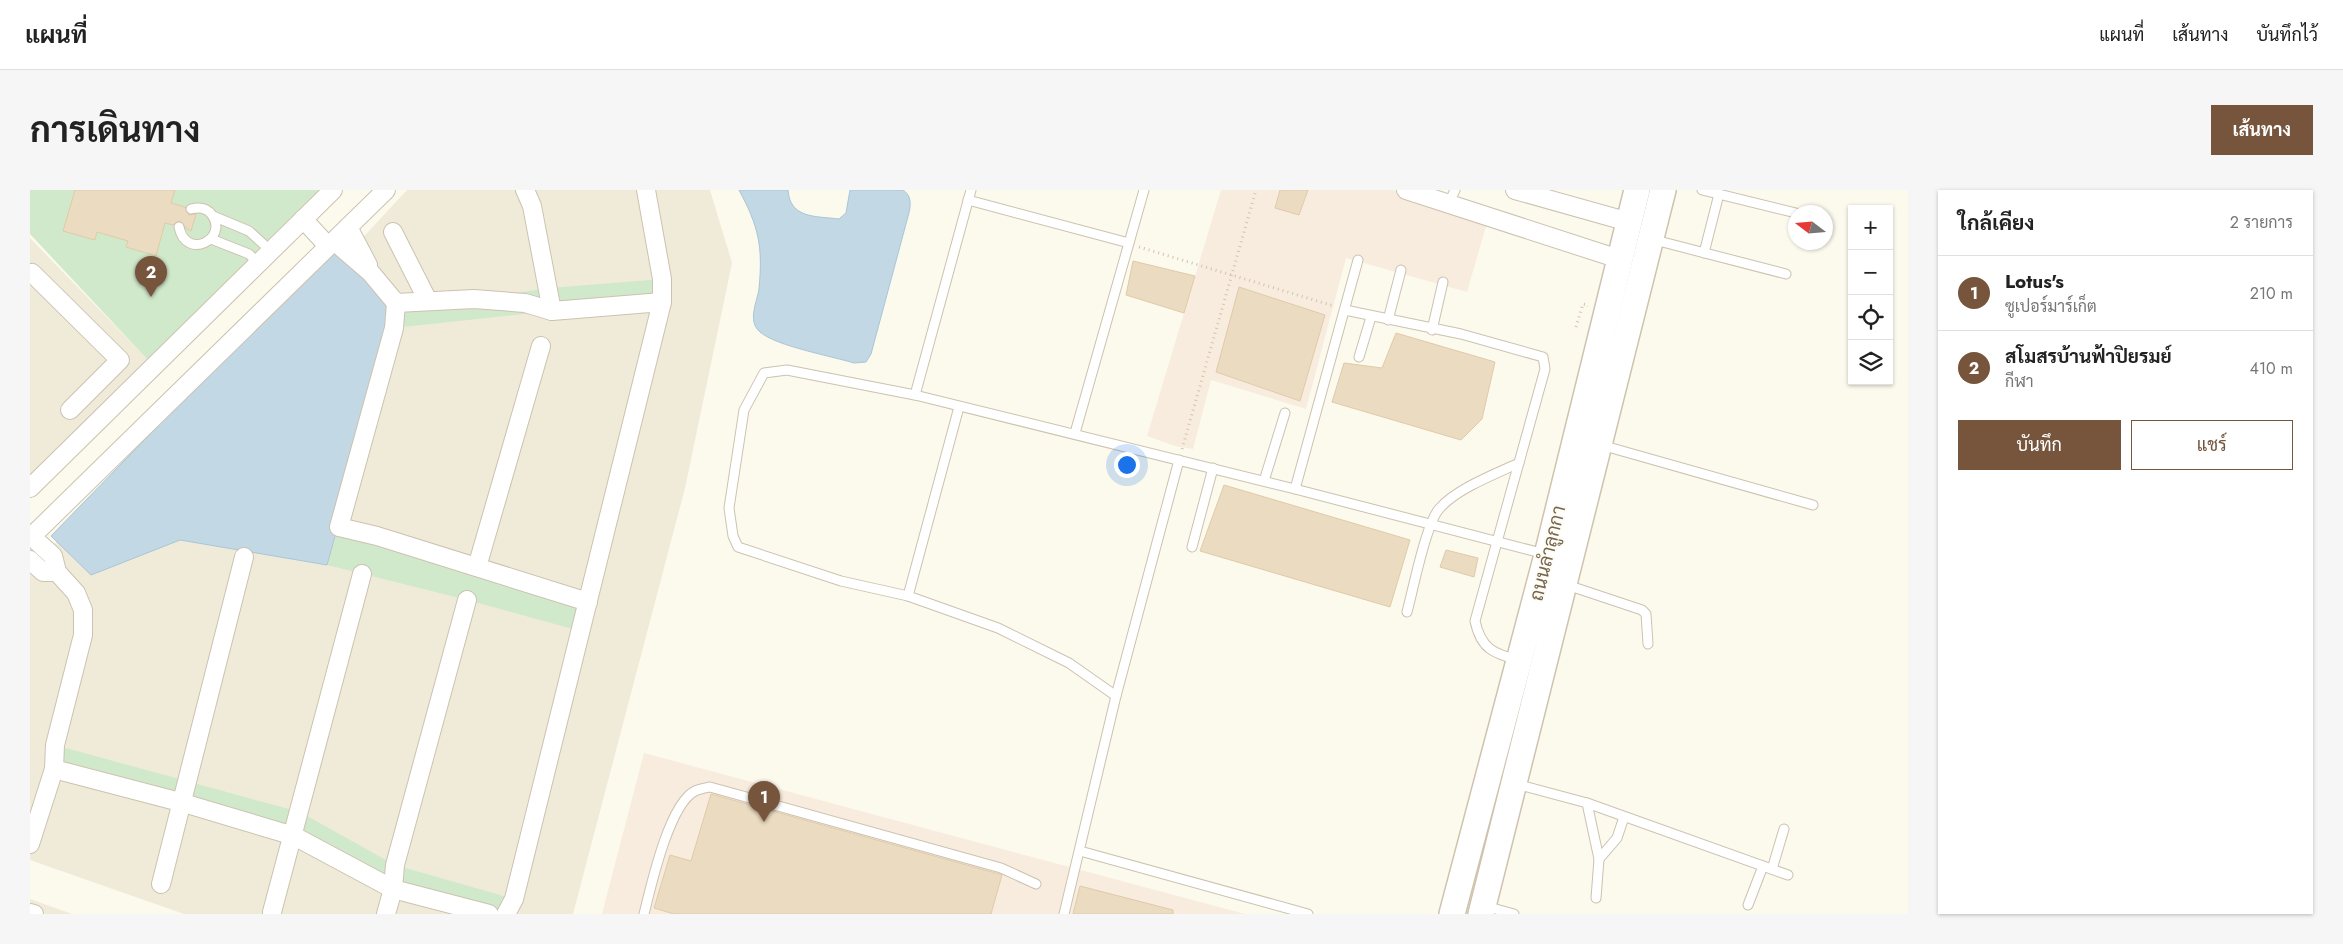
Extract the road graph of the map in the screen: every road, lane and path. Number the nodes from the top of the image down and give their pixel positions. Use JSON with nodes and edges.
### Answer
{"nodes":[{"id":1,"x":333,"y":190,"type":"edge"},
{"id":2,"x":386,"y":190,"type":"edge"},
{"id":3,"x":526,"y":190,"type":"edge"},
{"id":4,"x":646,"y":190,"type":"edge"},
{"id":5,"x":971,"y":190,"type":"edge"},
{"id":6,"x":1144,"y":190,"type":"edge"},
{"id":7,"x":1256,"y":190,"type":"edge"},
{"id":8,"x":1406,"y":190,"type":"edge"},
{"id":9,"x":1515,"y":190,"type":"edge"},
{"id":10,"x":1637,"y":190,"type":"edge"},
{"id":11,"x":1663,"y":190,"type":"edge"},
{"id":12,"x":1702,"y":190,"type":"edge"},
{"id":13,"x":1719,"y":194,"type":"junction"},
{"id":14,"x":1452,"y":196,"type":"edge"},
{"id":15,"x":968,"y":200,"type":"junction"},
{"id":16,"x":191,"y":209,"type":"dead end"},
{"id":17,"x":1788,"y":211,"type":"edge"},
{"id":18,"x":213,"y":216,"type":"junction"},
{"id":19,"x":304,"y":219,"type":"junction"},
{"id":20,"x":1629,"y":222,"type":"junction"},
{"id":21,"x":179,"y":227,"type":"dead end"},
{"id":22,"x":348,"y":227,"type":"junction"},
{"id":23,"x":393,"y":232,"type":"dead end"},
{"id":24,"x":211,"y":239,"type":"junction"},
{"id":25,"x":1650,"y":239,"type":"junction"},
{"id":26,"x":1129,"y":243,"type":"junction"},
{"id":27,"x":331,"y":244,"type":"junction"},
{"id":28,"x":1704,"y":253,"type":"junction"},
{"id":29,"x":264,"y":257,"type":"junction"},
{"id":30,"x":1619,"y":259,"type":"junction"},
{"id":31,"x":1358,"y":260,"type":"dead end"},
{"id":32,"x":1401,"y":270,"type":"dead end"},
{"id":33,"x":371,"y":273,"type":"junction"},
{"id":34,"x":30,"y":274,"type":"edge"},
{"id":35,"x":1786,"y":274,"type":"dead end"},
{"id":36,"x":1232,"y":275,"type":"junction"},
{"id":37,"x":1443,"y":282,"type":"dead end"},
{"id":38,"x":428,"y":301,"type":"junction"},
{"id":39,"x":662,"y":302,"type":"junction"},
{"id":40,"x":396,"y":303,"type":"junction"},
{"id":41,"x":1585,"y":304,"type":"dead end"},
{"id":42,"x":552,"y":310,"type":"junction"},
{"id":43,"x":1344,"y":310,"type":"junction"},
{"id":44,"x":1371,"y":317,"type":"junction"},
{"id":45,"x":1388,"y":320,"type":"junction"},
{"id":46,"x":1576,"y":327,"type":"dead end"},
{"id":47,"x":1432,"y":330,"type":"junction"},
{"id":48,"x":541,"y":346,"type":"dead end"},
{"id":49,"x":1358,"y":357,"type":"dead end"},
{"id":50,"x":915,"y":395,"type":"junction"},
{"id":51,"x":959,"y":408,"type":"junction"},
{"id":52,"x":70,"y":410,"type":"dead end"},
{"id":53,"x":1285,"y":413,"type":"dead end"},
{"id":54,"x":1075,"y":433,"type":"junction"},
{"id":55,"x":1598,"y":444,"type":"junction"},
{"id":56,"x":1179,"y":460,"type":"junction"},
{"id":57,"x":1519,"y":463,"type":"junction"},
{"id":58,"x":1213,"y":468,"type":"junction"},
{"id":59,"x":1264,"y":481,"type":"junction"},
{"id":60,"x":30,"y":488,"type":"edge"},
{"id":61,"x":1295,"y":488,"type":"junction"},
{"id":62,"x":1813,"y":504,"type":"dead end"},
{"id":63,"x":1431,"y":524,"type":"junction"},
{"id":64,"x":31,"y":538,"type":"edge"},
{"id":65,"x":1497,"y":541,"type":"junction"},
{"id":66,"x":1192,"y":547,"type":"dead end"},
{"id":67,"x":1547,"y":554,"type":"junction"},
{"id":68,"x":244,"y":557,"type":"dead end"},
{"id":69,"x":30,"y":560,"type":"edge"},
{"id":70,"x":477,"y":567,"type":"junction"},
{"id":71,"x":57,"y":572,"type":"junction"},
{"id":72,"x":362,"y":574,"type":"dead end"},
{"id":73,"x":1564,"y":584,"type":"junction"},
{"id":74,"x":908,"y":596,"type":"junction"},
{"id":75,"x":467,"y":600,"type":"dead end"},
{"id":76,"x":588,"y":602,"type":"junction"},
{"id":77,"x":1407,"y":612,"type":"dead end"},
{"id":78,"x":1648,"y":644,"type":"dead end"},
{"id":79,"x":1519,"y":660,"type":"junction"},
{"id":80,"x":1116,"y":696,"type":"junction"},
{"id":81,"x":54,"y":769,"type":"junction"},
{"id":82,"x":1513,"y":784,"type":"junction"},
{"id":83,"x":180,"y":802,"type":"junction"},
{"id":84,"x":1587,"y":803,"type":"junction"},
{"id":85,"x":1624,"y":816,"type":"junction"},
{"id":86,"x":1784,"y":829,"type":"dead end"},
{"id":87,"x":294,"y":836,"type":"junction"},
{"id":88,"x":30,"y":844,"type":"edge"},
{"id":89,"x":1080,"y":850,"type":"junction"},
{"id":90,"x":1599,"y":859,"type":"junction"},
{"id":91,"x":1762,"y":866,"type":"junction"},
{"id":92,"x":1772,"y":869,"type":"junction"},
{"id":93,"x":1788,"y":875,"type":"dead end"},
{"id":94,"x":161,"y":884,"type":"dead end"},
{"id":95,"x":1036,"y":884,"type":"dead end"},
{"id":96,"x":394,"y":889,"type":"junction"},
{"id":97,"x":1596,"y":898,"type":"dead end"},
{"id":98,"x":1748,"y":905,"type":"dead end"},
{"id":99,"x":1482,"y":910,"type":"edge"},
{"id":100,"x":272,"y":912,"type":"dead end"},
{"id":101,"x":386,"y":914,"type":"edge"},
{"id":102,"x":489,"y":914,"type":"edge"},
{"id":103,"x":506,"y":914,"type":"edge"},
{"id":104,"x":644,"y":914,"type":"edge"},
{"id":105,"x":1064,"y":914,"type":"edge"},
{"id":106,"x":1308,"y":914,"type":"edge"},
{"id":107,"x":1452,"y":914,"type":"edge"},
{"id":108,"x":1514,"y":914,"type":"edge"}],
"edges":[{"from":1,"to":19,"type":"street"},
{"from":2,"to":22,"type":"street"},
{"from":3,"to":42,"type":"street"},
{"from":4,"to":39,"type":"street"},
{"from":5,"to":15,"type":"lane"},
{"from":6,"to":26,"type":"lane"},
{"from":7,"to":36,"type":"path"},
{"from":8,"to":14,"type":"street"},
{"from":9,"to":20,"type":"street"},
{"from":10,"to":20,"type":"main road","name":"ถนนลำลูกกา"},
{"from":11,"to":25,"type":"main road","name":"ถนนลำลูกกา"},
{"from":12,"to":13,"type":"lane"},
{"from":13,"to":17,"type":"lane"},
{"from":13,"to":28,"type":"lane"},
{"from":14,"to":30,"type":"street"},
{"from":15,"to":26,"type":"lane"},
{"from":15,"to":50,"type":"lane"},
{"from":16,"to":18,"type":"lane"},
{"from":18,"to":24,"type":"lane"},
{"from":18,"to":29,"type":"lane"},
{"from":19,"to":27,"type":"street"},
{"from":19,"to":29,"type":"street"},
{"from":20,"to":30,"type":"main road","name":"ถนนลำลูกกา"},
{"from":21,"to":24,"type":"lane"},
{"from":22,"to":27,"type":"street"},
{"from":22,"to":33,"type":"street"},
{"from":23,"to":38,"type":"street"},
{"from":24,"to":29,"type":"lane"},
{"from":25,"to":28,"type":"lane"},
{"from":25,"to":55,"type":"main road","name":"ถนนลำลูกกา"},
{"from":26,"to":36,"type":"path"},
{"from":26,"to":54,"type":"lane"},
{"from":27,"to":33,"type":"street"},
{"from":27,"to":64,"type":"street"},
{"from":28,"to":35,"type":"lane"},
{"from":29,"to":60,"type":"street"},
{"from":30,"to":67,"type":"main road","name":"ถนนลำลูกกา"},
{"from":31,"to":43,"type":"lane"},
{"from":32,"to":45,"type":"lane"},
{"from":33,"to":40,"type":"street"},
{"from":34,"to":52,"type":"street"},
{"from":36,"to":43,"type":"path"},
{"from":36,"to":56,"type":"path"},
{"from":37,"to":47,"type":"lane"},
{"from":38,"to":40,"type":"street"},
{"from":38,"to":42,"type":"street"},
{"from":39,"to":42,"type":"street"},
{"from":39,"to":76,"type":"street"},
{"from":40,"to":70,"type":"street"},
{"from":41,"to":46,"type":"path"},
{"from":43,"to":44,"type":"lane"},
{"from":43,"to":61,"type":"lane"},
{"from":44,"to":45,"type":"lane"},
{"from":44,"to":49,"type":"lane"},
{"from":45,"to":47,"type":"lane"},
{"from":47,"to":57,"type":"lane"},
{"from":48,"to":70,"type":"street"},
{"from":50,"to":51,"type":"lane"},
{"from":50,"to":74,"type":"lane"},
{"from":51,"to":54,"type":"lane"},
{"from":51,"to":74,"type":"lane"},
{"from":53,"to":59,"type":"lane"},
{"from":54,"to":56,"type":"lane"},
{"from":55,"to":62,"type":"lane"},
{"from":55,"to":73,"type":"main road","name":"ถนนลำลูกกา"},
{"from":56,"to":58,"type":"lane"},
{"from":56,"to":80,"type":"lane"},
{"from":57,"to":63,"type":"lane"},
{"from":57,"to":65,"type":"lane"},
{"from":58,"to":59,"type":"lane"},
{"from":58,"to":66,"type":"lane"},
{"from":59,"to":61,"type":"lane"},
{"from":61,"to":63,"type":"lane"},
{"from":63,"to":65,"type":"lane"},
{"from":63,"to":77,"type":"lane"},
{"from":64,"to":71,"type":"street"},
{"from":65,"to":67,"type":"lane"},
{"from":65,"to":79,"type":"lane"},
{"from":67,"to":79,"type":"main road","name":"ถนนลำลูกกา"},
{"from":68,"to":83,"type":"street"},
{"from":69,"to":71,"type":"street"},
{"from":70,"to":76,"type":"street"},
{"from":71,"to":81,"type":"street"},
{"from":72,"to":87,"type":"street"},
{"from":73,"to":78,"type":"lane"},
{"from":73,"to":82,"type":"main road","name":"ถนนลำลูกกา"},
{"from":74,"to":80,"type":"lane"},
{"from":75,"to":96,"type":"street"},
{"from":76,"to":103,"type":"street"},
{"from":79,"to":107,"type":"main road","name":"ถนนลำลูกกา"},
{"from":80,"to":89,"type":"lane"},
{"from":81,"to":83,"type":"street"},
{"from":81,"to":88,"type":"street"},
{"from":82,"to":84,"type":"lane"},
{"from":82,"to":99,"type":"main road","name":"ถนนลำลูกกา"},
{"from":83,"to":87,"type":"street"},
{"from":83,"to":94,"type":"street"},
{"from":84,"to":85,"type":"lane"},
{"from":84,"to":90,"type":"lane"},
{"from":85,"to":90,"type":"lane"},
{"from":85,"to":91,"type":"lane"},
{"from":86,"to":92,"type":"lane"},
{"from":87,"to":96,"type":"street"},
{"from":87,"to":100,"type":"street"},
{"from":89,"to":105,"type":"lane"},
{"from":89,"to":106,"type":"lane"},
{"from":90,"to":97,"type":"lane"},
{"from":91,"to":92,"type":"lane"},
{"from":91,"to":98,"type":"lane"},
{"from":92,"to":93,"type":"lane"},
{"from":95,"to":104,"type":"lane"},
{"from":96,"to":101,"type":"street"},
{"from":96,"to":102,"type":"street"},
{"from":99,"to":108,"type":"lane"}]}
